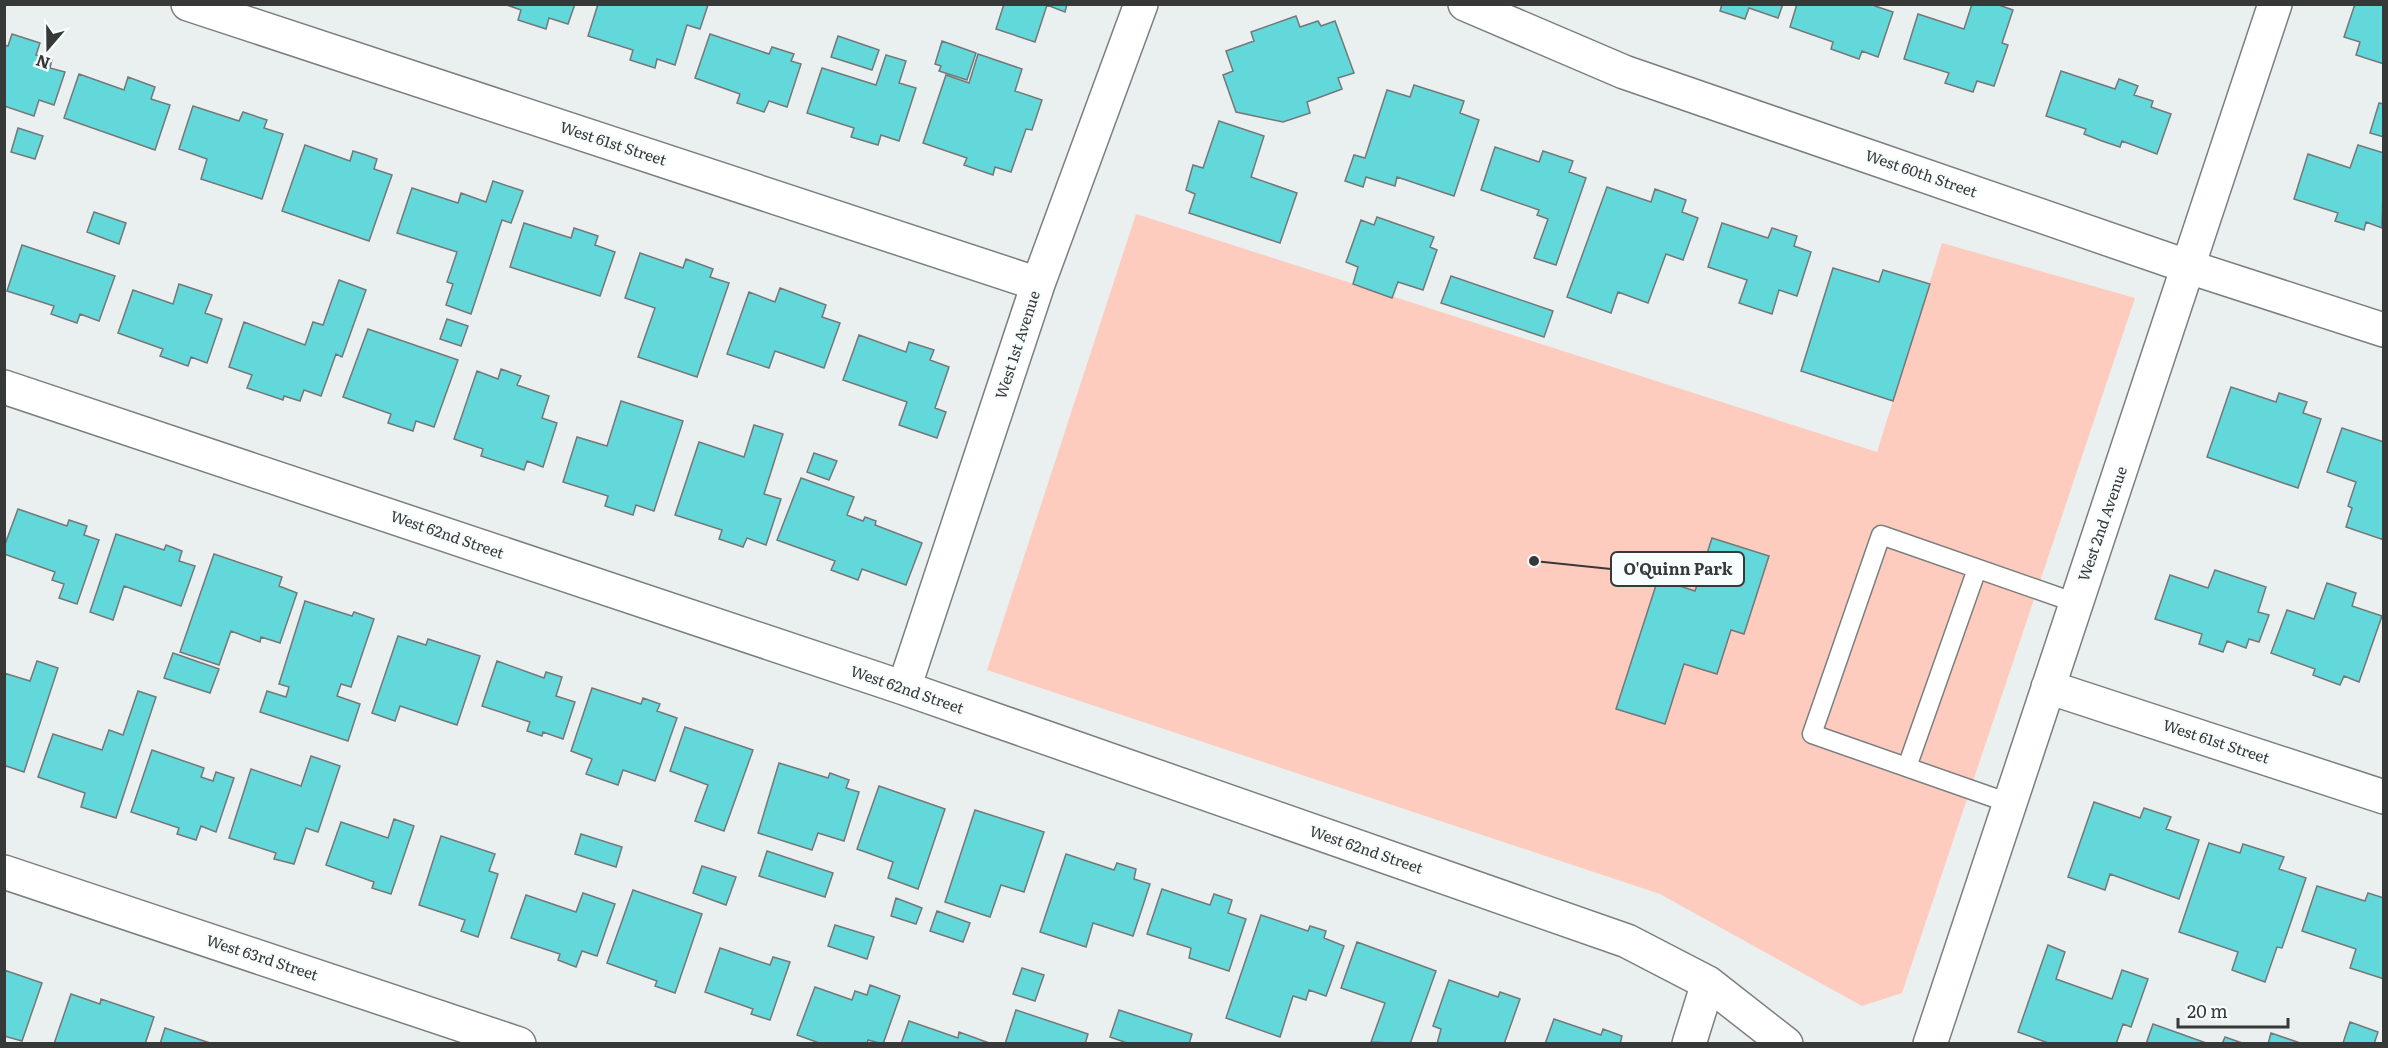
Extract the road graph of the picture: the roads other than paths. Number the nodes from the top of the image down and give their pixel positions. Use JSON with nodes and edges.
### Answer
{"nodes":[{"id":1,"x":188,"y":4,"type":"edge"},
{"id":2,"x":1141,"y":4,"type":"edge"},
{"id":3,"x":1465,"y":4,"type":"edge"},
{"id":4,"x":2275,"y":4,"type":"edge"},
{"id":5,"x":2189,"y":267,"type":"junction"},
{"id":6,"x":1038,"y":284,"type":"junction"},
{"id":7,"x":2384,"y":330,"type":"edge"},
{"id":8,"x":4,"y":387,"type":"edge"},
{"id":9,"x":1977,"y":568,"type":"junction"},
{"id":10,"x":2076,"y":603,"type":"junction"},
{"id":11,"x":2048,"y":687,"type":"junction"},
{"id":12,"x":904,"y":688,"type":"junction"},
{"id":13,"x":1907,"y":767,"type":"junction"},
{"id":14,"x":2384,"y":797,"type":"edge"},
{"id":15,"x":2009,"y":803,"type":"junction"},
{"id":16,"x":4,"y":872,"type":"edge"},
{"id":17,"x":1708,"y":983,"type":"junction"},
{"id":18,"x":519,"y":1044,"type":"edge"},
{"id":19,"x":1689,"y":1044,"type":"edge"},
{"id":20,"x":1786,"y":1044,"type":"edge"},
{"id":21,"x":1930,"y":1044,"type":"edge"}],
"edges":[{"from":1,"to":6,"type":"street","name":"West 61st Street"},
{"from":2,"to":6,"type":"street","name":"West 1st Avenue"},
{"from":3,"to":5,"type":"street","name":"West 60th Street"},
{"from":4,"to":5,"type":"street","name":"West 2nd Avenue"},
{"from":5,"to":7,"type":"street","name":"West 60th Street"},
{"from":5,"to":10,"type":"street","name":"West 2nd Avenue"},
{"from":6,"to":12,"type":"street","name":"West 1st Avenue"},
{"from":8,"to":12,"type":"street","name":"West 62nd Street"},
{"from":9,"to":10,"type":"lane"},
{"from":9,"to":13,"type":"lane"},
{"from":9,"to":13,"type":"lane"},
{"from":10,"to":11,"type":"street","name":"West 2nd Avenue"},
{"from":11,"to":14,"type":"street","name":"West 61st Street"},
{"from":11,"to":15,"type":"street","name":"West 2nd Avenue"},
{"from":12,"to":17,"type":"street","name":"West 62nd Street"},
{"from":13,"to":15,"type":"lane"},
{"from":15,"to":21,"type":"street","name":"West 2nd Avenue"},
{"from":16,"to":18,"type":"street","name":"West 63rd Street"},
{"from":17,"to":19,"type":"street"},
{"from":17,"to":20,"type":"street","name":"West 62nd Street"}]}
